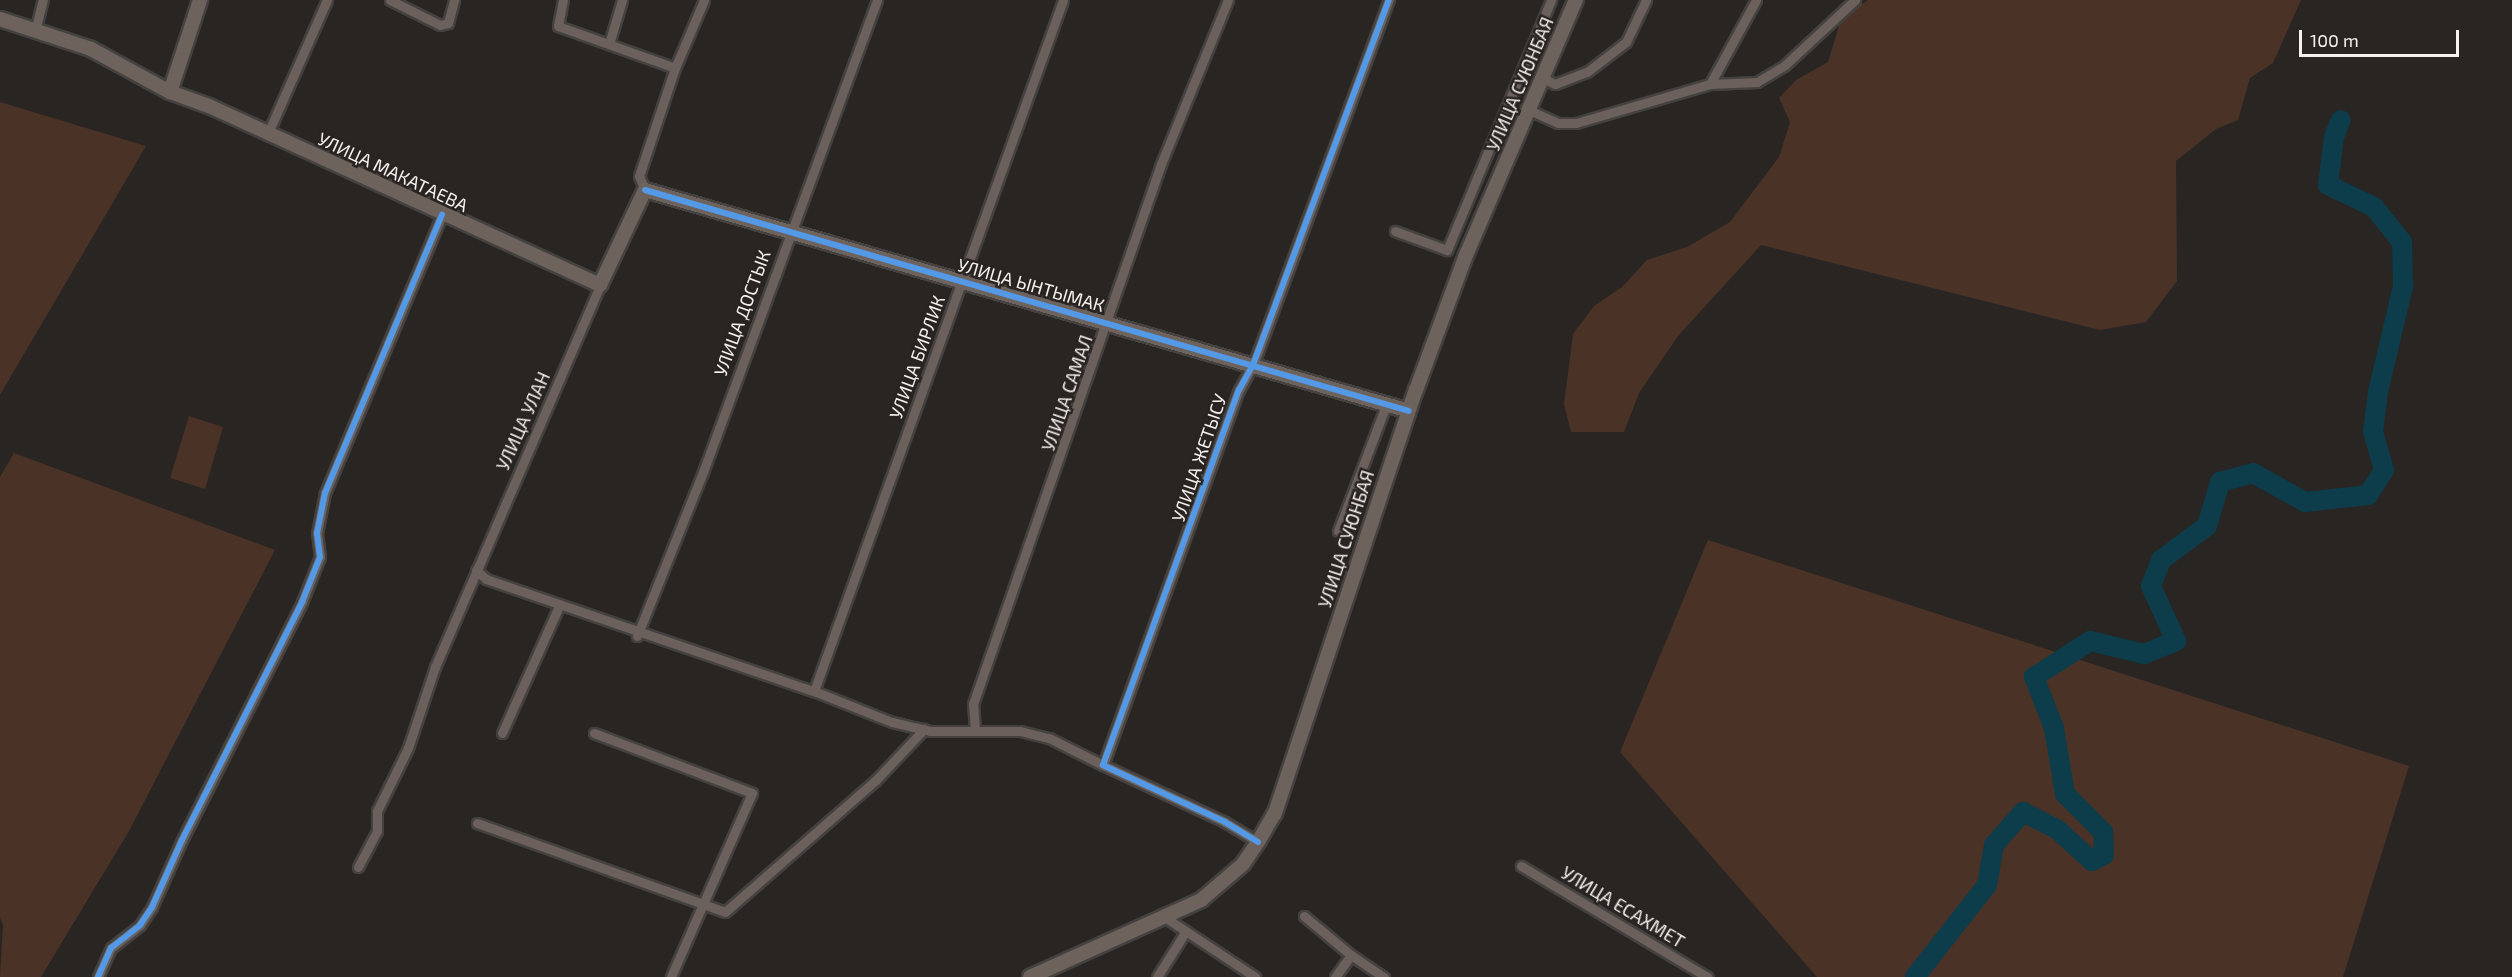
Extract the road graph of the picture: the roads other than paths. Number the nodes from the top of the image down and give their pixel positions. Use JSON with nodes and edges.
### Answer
{"nodes":[{"id":1,"x":43,"y":0,"type":"edge"},
{"id":2,"x":200,"y":0,"type":"edge"},
{"id":3,"x":327,"y":0,"type":"edge"},
{"id":4,"x":390,"y":0,"type":"edge"},
{"id":5,"x":454,"y":0,"type":"edge"},
{"id":6,"x":563,"y":0,"type":"edge"},
{"id":7,"x":622,"y":0,"type":"edge"},
{"id":8,"x":705,"y":0,"type":"edge"},
{"id":9,"x":877,"y":0,"type":"edge"},
{"id":10,"x":1063,"y":0,"type":"edge"},
{"id":11,"x":1227,"y":0,"type":"edge"},
{"id":12,"x":1389,"y":0,"type":"edge"},
{"id":13,"x":1551,"y":0,"type":"edge"},
{"id":14,"x":1576,"y":0,"type":"edge"},
{"id":15,"x":1646,"y":0,"type":"edge"},
{"id":16,"x":1756,"y":0,"type":"edge"},
{"id":17,"x":1855,"y":0,"type":"edge"},
{"id":18,"x":0,"y":19,"type":"edge"},
{"id":19,"x":35,"y":31,"type":"junction"},
{"id":20,"x":609,"y":44,"type":"junction"},
{"id":21,"x":675,"y":68,"type":"junction"},
{"id":22,"x":1543,"y":78,"type":"junction"},
{"id":23,"x":1710,"y":84,"type":"junction"},
{"id":24,"x":170,"y":92,"type":"junction"},
{"id":25,"x":1529,"y":110,"type":"junction"},
{"id":26,"x":268,"y":133,"type":"junction"},
{"id":27,"x":645,"y":190,"type":"junction"},
{"id":28,"x":442,"y":215,"type":"junction"},
{"id":29,"x":1395,"y":231,"type":"dead end"},
{"id":30,"x":788,"y":233,"type":"junction"},
{"id":31,"x":962,"y":280,"type":"junction"},
{"id":32,"x":600,"y":285,"type":"junction"},
{"id":33,"x":1109,"y":323,"type":"junction"},
{"id":34,"x":1253,"y":365,"type":"junction"},
{"id":35,"x":1386,"y":405,"type":"junction"},
{"id":36,"x":1409,"y":411,"type":"junction"},
{"id":37,"x":1338,"y":531,"type":"dead end"},
{"id":38,"x":476,"y":570,"type":"junction"},
{"id":39,"x":560,"y":604,"type":"junction"},
{"id":40,"x":638,"y":633,"type":"junction"},
{"id":41,"x":814,"y":691,"type":"junction"},
{"id":42,"x":924,"y":729,"type":"junction"},
{"id":43,"x":975,"y":731,"type":"junction"},
{"id":44,"x":502,"y":733,"type":"dead end"},
{"id":45,"x":594,"y":733,"type":"dead end"},
{"id":46,"x":1103,"y":765,"type":"junction"},
{"id":47,"x":477,"y":823,"type":"dead end"},
{"id":48,"x":1258,"y":842,"type":"junction"},
{"id":49,"x":1521,"y":866,"type":"dead end"},
{"id":50,"x":358,"y":867,"type":"dead end"},
{"id":51,"x":703,"y":905,"type":"junction"},
{"id":52,"x":1304,"y":916,"type":"dead end"},
{"id":53,"x":1166,"y":918,"type":"junction"},
{"id":54,"x":1186,"y":931,"type":"junction"},
{"id":55,"x":1351,"y":956,"type":"junction"},
{"id":56,"x":98,"y":977,"type":"edge"},
{"id":57,"x":671,"y":977,"type":"edge"},
{"id":58,"x":1030,"y":977,"type":"edge"},
{"id":59,"x":1157,"y":977,"type":"edge"},
{"id":60,"x":1255,"y":977,"type":"edge"},
{"id":61,"x":1335,"y":977,"type":"edge"},
{"id":62,"x":1384,"y":977,"type":"edge"},
{"id":63,"x":1707,"y":977,"type":"edge"}],
"edges":[{"from":1,"to":19,"type":"street"},
{"from":2,"to":24,"type":"street"},
{"from":3,"to":26,"type":"street"},
{"from":4,"to":5,"type":"street"},
{"from":6,"to":20,"type":"street"},
{"from":7,"to":20,"type":"street"},
{"from":8,"to":21,"type":"street"},
{"from":9,"to":30,"type":"street","name":"УЛИЦА ДОСТЫК"},
{"from":10,"to":31,"type":"street","name":"УЛИЦА БИРЛИК"},
{"from":11,"to":33,"type":"street","name":"УЛИЦА САМАЛ"},
{"from":12,"to":34,"type":"street","name":"УЛИЦА ЖЕТЫСУ"},
{"from":13,"to":29,"type":"street"},
{"from":14,"to":22,"type":"street","name":"УЛИЦА СУЮНБАЯ"},
{"from":15,"to":22,"type":"street"},
{"from":16,"to":23,"type":"street"},
{"from":17,"to":23,"type":"street"},
{"from":18,"to":19,"type":"street","name":"УЛИЦА МАКАТАЕВА"},
{"from":19,"to":24,"type":"street","name":"УЛИЦА МАКАТАЕВА"},
{"from":20,"to":21,"type":"street"},
{"from":21,"to":27,"type":"street"},
{"from":22,"to":25,"type":"street","name":"УЛИЦА СУЮНБАЯ"},
{"from":23,"to":25,"type":"street"},
{"from":24,"to":26,"type":"street","name":"УЛИЦА МАКАТАЕВА"},
{"from":25,"to":36,"type":"street","name":"УЛИЦА СУЮНБАЯ"},
{"from":26,"to":28,"type":"street","name":"УЛИЦА МАКАТАЕВА"},
{"from":27,"to":30,"type":"street","name":"УЛИЦА ЫНТЫМАК"},
{"from":27,"to":32,"type":"street"},
{"from":28,"to":32,"type":"street","name":"УЛИЦА МАКАТАЕВА"},
{"from":28,"to":56,"type":"street"},
{"from":30,"to":31,"type":"street","name":"УЛИЦА ЫНТЫМАК"},
{"from":30,"to":40,"type":"street","name":"УЛИЦА ДОСТЫК"},
{"from":31,"to":33,"type":"street","name":"УЛИЦА ЫНТЫМАК"},
{"from":31,"to":41,"type":"street","name":"УЛИЦА БИРЛИК"},
{"from":32,"to":38,"type":"street","name":"УЛИЦА УЛАН"},
{"from":33,"to":34,"type":"street","name":"УЛИЦА ЫНТЫМАК"},
{"from":33,"to":43,"type":"street","name":"УЛИЦА САМАЛ"},
{"from":34,"to":35,"type":"street","name":"УЛИЦА ЫНТЫМАК"},
{"from":34,"to":46,"type":"street","name":"УЛИЦА ЖЕТЫСУ"},
{"from":35,"to":36,"type":"street","name":"УЛИЦА ЫНТЫМАК"},
{"from":35,"to":37,"type":"street"},
{"from":36,"to":48,"type":"street","name":"УЛИЦА СУЮНБАЯ"},
{"from":38,"to":39,"type":"street"},
{"from":38,"to":50,"type":"street","name":"УЛИЦА УЛАН"},
{"from":39,"to":40,"type":"street"},
{"from":39,"to":44,"type":"street"},
{"from":40,"to":41,"type":"street"},
{"from":41,"to":42,"type":"street"},
{"from":42,"to":43,"type":"street"},
{"from":42,"to":51,"type":"street"},
{"from":43,"to":46,"type":"street"},
{"from":45,"to":51,"type":"street"},
{"from":46,"to":48,"type":"street"},
{"from":47,"to":51,"type":"street"},
{"from":48,"to":53,"type":"street","name":"УЛИЦА СУЮНБАЯ"},
{"from":49,"to":63,"type":"street","name":"УЛИЦА ЕСАХМЕТ"},
{"from":51,"to":57,"type":"street"},
{"from":52,"to":55,"type":"street"},
{"from":53,"to":54,"type":"street"},
{"from":53,"to":58,"type":"street","name":"УЛИЦА СУЮНБАЯ"},
{"from":54,"to":59,"type":"street"},
{"from":54,"to":60,"type":"street"},
{"from":55,"to":61,"type":"street"},
{"from":55,"to":62,"type":"street"}]}
